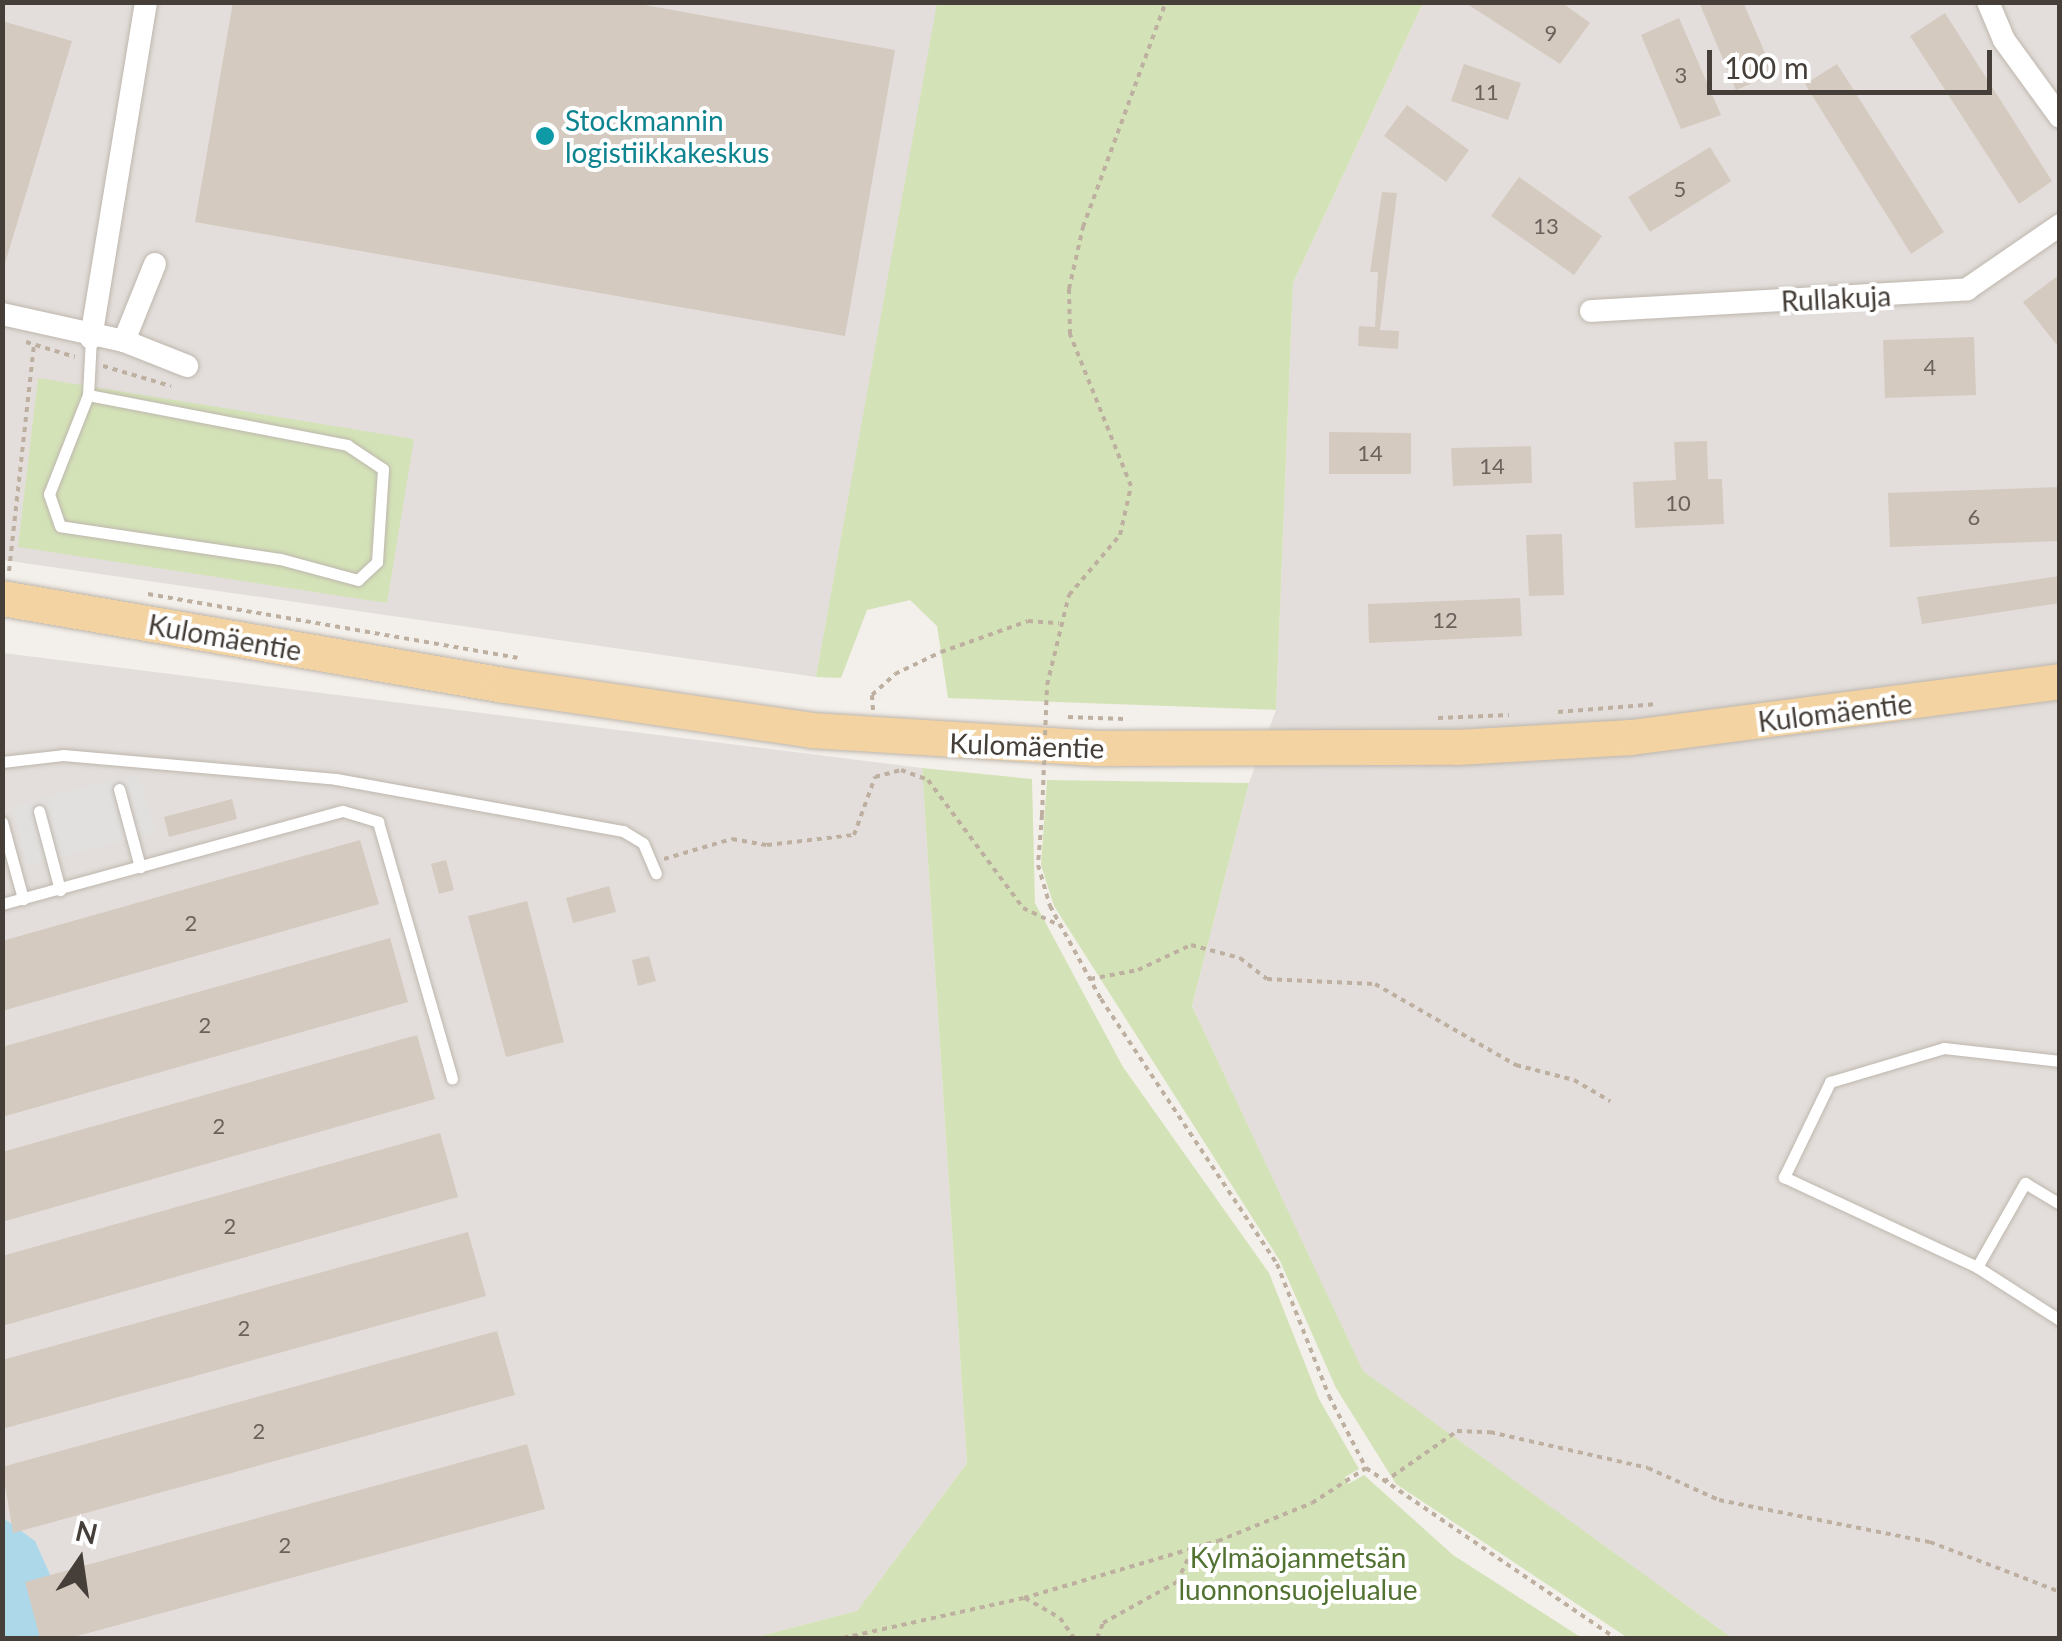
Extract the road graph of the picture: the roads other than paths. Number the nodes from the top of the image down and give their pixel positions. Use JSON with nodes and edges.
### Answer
{"nodes":[{"id":1,"x":146,"y":2,"type":"edge"},
{"id":2,"x":1988,"y":2,"type":"edge"},
{"id":3,"x":2060,"y":117,"type":"edge"},
{"id":4,"x":2060,"y":225,"type":"edge"},
{"id":5,"x":156,"y":264,"type":"dead end"},
{"id":6,"x":1591,"y":311,"type":"dead end"},
{"id":7,"x":2,"y":314,"type":"edge"},
{"id":8,"x":91,"y":338,"type":"junction"},
{"id":9,"x":124,"y":341,"type":"junction"},
{"id":10,"x":187,"y":366,"type":"dead end"},
{"id":11,"x":88,"y":395,"type":"junction"},
{"id":12,"x":10,"y":578,"type":"edge"},
{"id":13,"x":2060,"y":681,"type":"edge"},
{"id":14,"x":2,"y":762,"type":"edge"},
{"id":15,"x":120,"y":789,"type":"dead end"},
{"id":16,"x":39,"y":811,"type":"dead end"},
{"id":17,"x":2,"y":822,"type":"edge"},
{"id":18,"x":140,"y":867,"type":"junction"},
{"id":19,"x":654,"y":868,"type":"road end"},
{"id":20,"x":60,"y":890,"type":"junction"},
{"id":21,"x":23,"y":899,"type":"junction"},
{"id":22,"x":2,"y":904,"type":"edge"},
{"id":23,"x":2060,"y":1062,"type":"edge"},
{"id":24,"x":452,"y":1079,"type":"dead end"},
{"id":25,"x":2060,"y":1204,"type":"edge"},
{"id":26,"x":1977,"y":1267,"type":"junction"},
{"id":27,"x":2060,"y":1320,"type":"edge"}],
"edges":[{"from":1,"to":8,"type":"street"},
{"from":2,"to":3,"type":"street"},
{"from":4,"to":6,"type":"street","name":"Rullakuja"},
{"from":5,"to":9,"type":"street"},
{"from":7,"to":8,"type":"street"},
{"from":8,"to":9,"type":"street"},
{"from":8,"to":11,"type":"lane"},
{"from":9,"to":10,"type":"street"},
{"from":11,"to":11,"type":"lane"},
{"from":12,"to":13,"type":"main road","name":"Kulomäentie"},
{"from":14,"to":19,"type":"lane"},
{"from":15,"to":18,"type":"lane"},
{"from":16,"to":20,"type":"lane"},
{"from":17,"to":21,"type":"lane"},
{"from":18,"to":20,"type":"lane"},
{"from":18,"to":24,"type":"lane"},
{"from":20,"to":21,"type":"lane"},
{"from":21,"to":22,"type":"lane"},
{"from":23,"to":26,"type":"lane"},
{"from":25,"to":26,"type":"lane"},
{"from":26,"to":27,"type":"lane"}]}
